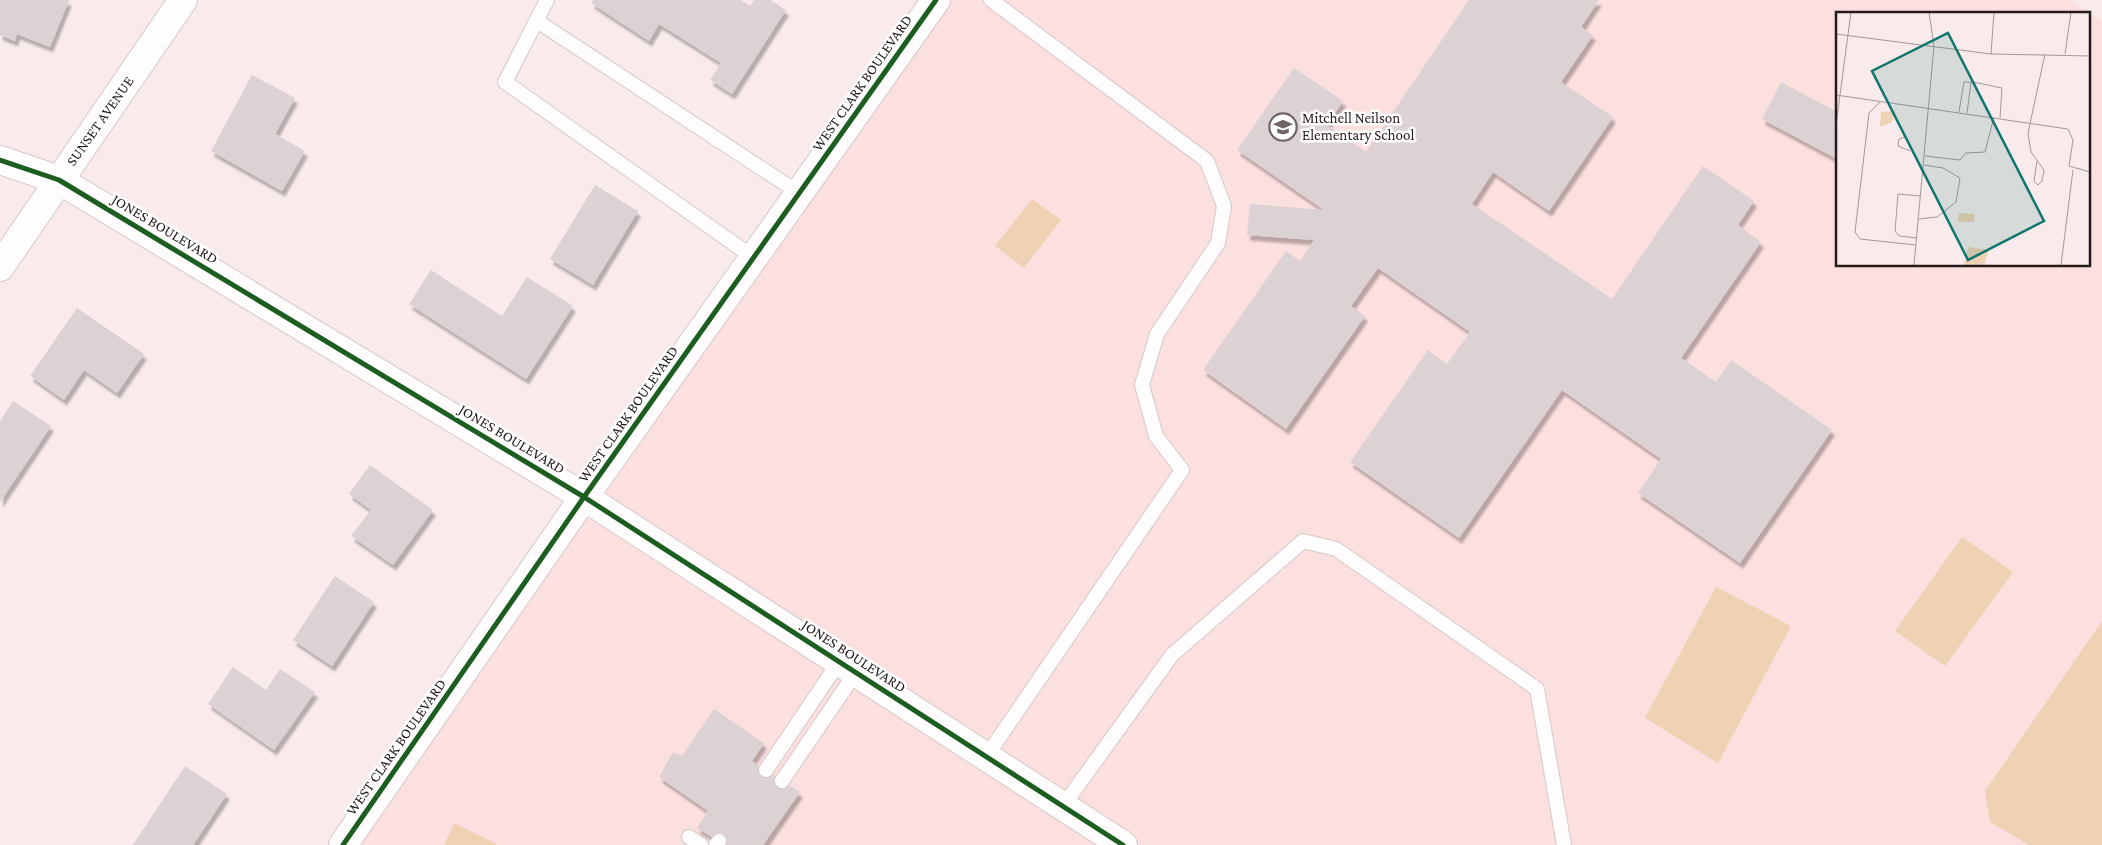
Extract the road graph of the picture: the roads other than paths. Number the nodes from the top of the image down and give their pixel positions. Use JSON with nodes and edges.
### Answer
{"nodes":[{"id":1,"x":183,"y":0,"type":"edge"},
{"id":2,"x":547,"y":0,"type":"edge"},
{"id":3,"x":936,"y":0,"type":"edge"},
{"id":4,"x":991,"y":0,"type":"edge"},
{"id":5,"x":536,"y":21,"type":"junction"},
{"id":6,"x":0,"y":160,"type":"edge"},
{"id":7,"x":59,"y":180,"type":"junction"},
{"id":8,"x":799,"y":193,"type":"junction"},
{"id":9,"x":754,"y":258,"type":"junction"},
{"id":10,"x":0,"y":267,"type":"edge"},
{"id":11,"x":584,"y":497,"type":"junction"},
{"id":12,"x":848,"y":667,"type":"junction"},
{"id":13,"x":986,"y":757,"type":"junction"},
{"id":14,"x":766,"y":770,"type":"dead end"},
{"id":15,"x":782,"y":781,"type":"dead end"},
{"id":16,"x":1063,"y":806,"type":"junction"},
{"id":17,"x":688,"y":837,"type":"dead end"},
{"id":18,"x":344,"y":845,"type":"edge"},
{"id":19,"x":701,"y":845,"type":"edge"},
{"id":20,"x":1123,"y":845,"type":"edge"},
{"id":21,"x":1564,"y":845,"type":"edge"}],
"edges":[{"from":1,"to":7,"type":"street","name":"SUNSET AVENUE"},
{"from":2,"to":5,"type":"lane"},
{"from":3,"to":8,"type":"street","name":"WEST CLARK BOULEVARD"},
{"from":4,"to":13,"type":"lane"},
{"from":5,"to":8,"type":"lane"},
{"from":5,"to":9,"type":"lane"},
{"from":6,"to":7,"type":"street","name":"JONES BOULEVARD"},
{"from":7,"to":10,"type":"street","name":"SUNSET AVENUE"},
{"from":7,"to":11,"type":"street","name":"JONES BOULEVARD"},
{"from":8,"to":9,"type":"street","name":"WEST CLARK BOULEVARD"},
{"from":9,"to":11,"type":"street","name":"WEST CLARK BOULEVARD"},
{"from":11,"to":12,"type":"street","name":"JONES BOULEVARD"},
{"from":11,"to":18,"type":"street","name":"WEST CLARK BOULEVARD"},
{"from":12,"to":13,"type":"street","name":"JONES BOULEVARD"},
{"from":12,"to":14,"type":"lane"},
{"from":12,"to":15,"type":"lane"},
{"from":13,"to":16,"type":"street","name":"JONES BOULEVARD"},
{"from":16,"to":20,"type":"street","name":"JONES BOULEVARD"},
{"from":16,"to":21,"type":"lane"},
{"from":17,"to":19,"type":"lane"}]}
